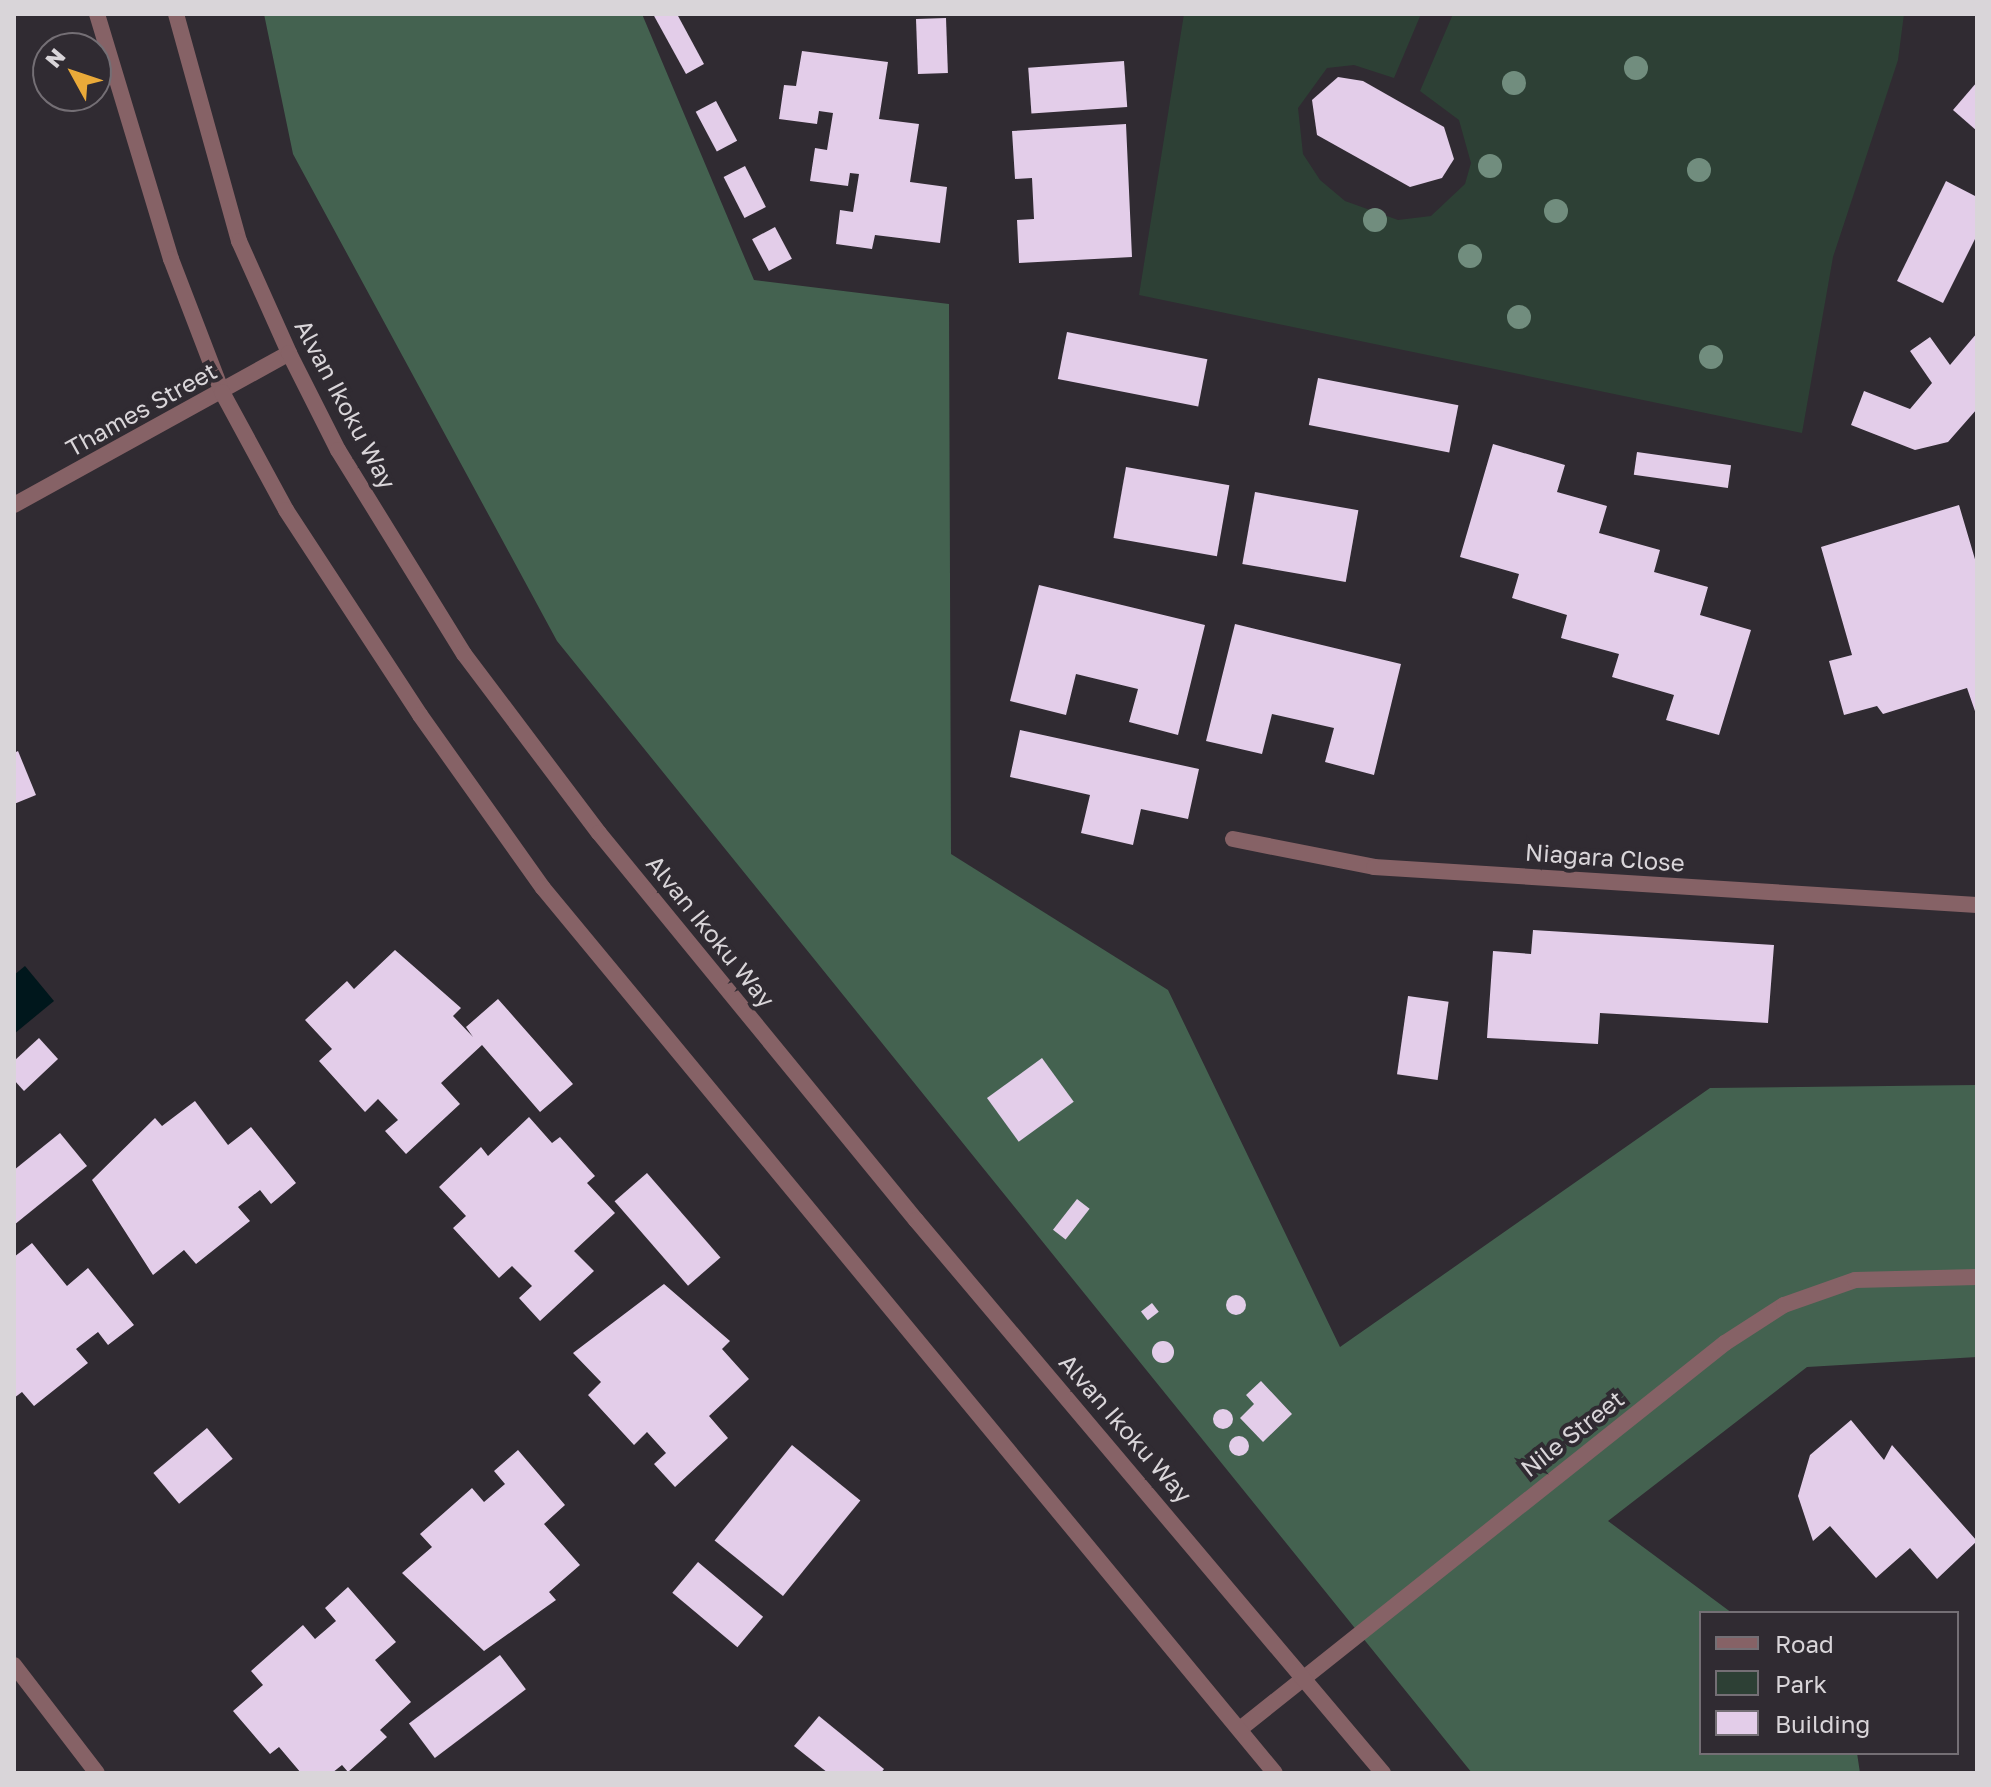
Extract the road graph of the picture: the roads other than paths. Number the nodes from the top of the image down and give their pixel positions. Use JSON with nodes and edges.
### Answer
{"nodes":[{"id":1,"x":97,"y":14,"type":"edge"},
{"id":2,"x":176,"y":14,"type":"edge"},
{"id":3,"x":289,"y":353,"type":"junction"},
{"id":4,"x":222,"y":392,"type":"junction"},
{"id":5,"x":14,"y":505,"type":"edge"},
{"id":6,"x":1233,"y":839,"type":"dead end"},
{"id":7,"x":1977,"y":905,"type":"edge"},
{"id":8,"x":1977,"y":1277,"type":"edge"},
{"id":9,"x":14,"y":1665,"type":"edge"},
{"id":10,"x":1304,"y":1674,"type":"junction"},
{"id":11,"x":1240,"y":1729,"type":"junction"},
{"id":12,"x":97,"y":1773,"type":"edge"},
{"id":13,"x":1275,"y":1773,"type":"edge"},
{"id":14,"x":1383,"y":1773,"type":"edge"}],
"edges":[{"from":1,"to":4,"type":"street"},
{"from":2,"to":3,"type":"street","name":"Alvan Ikoku Way"},
{"from":3,"to":4,"type":"street","name":"Thames Street"},
{"from":3,"to":10,"type":"street","name":"Alvan Ikoku Way"},
{"from":4,"to":5,"type":"street","name":"Thames Street"},
{"from":4,"to":11,"type":"street"},
{"from":6,"to":7,"type":"street","name":"Niagara Close"},
{"from":8,"to":10,"type":"street","name":"Nile Street"},
{"from":9,"to":12,"type":"street"},
{"from":10,"to":11,"type":"street","name":"Nile Street"},
{"from":10,"to":14,"type":"street","name":"Alvan Ikoku Way"},
{"from":11,"to":13,"type":"street"}]}
